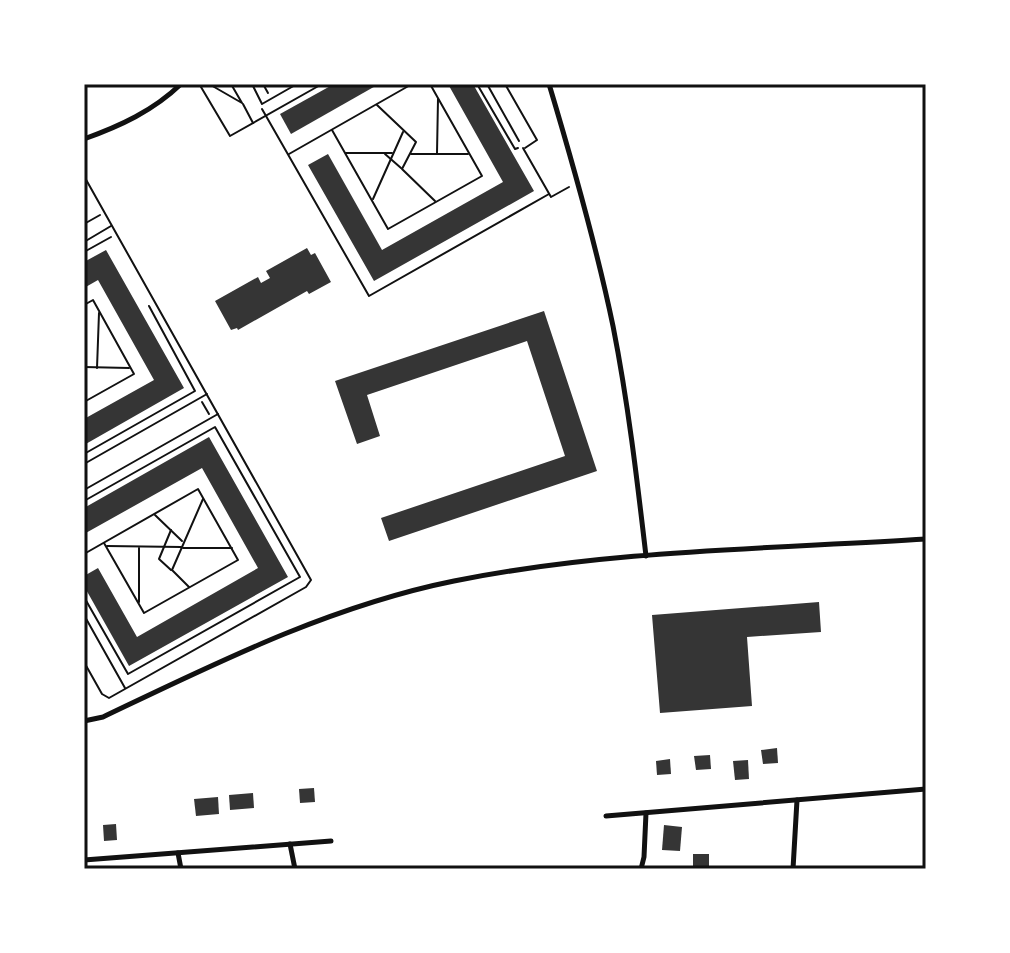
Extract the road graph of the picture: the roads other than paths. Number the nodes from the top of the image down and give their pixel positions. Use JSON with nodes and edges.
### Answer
{"nodes":[{"id":1,"x":181,"y":84,"type":"edge"},
{"id":2,"x":252,"y":84,"type":"edge"},
{"id":3,"x":297,"y":84,"type":"edge"},
{"id":4,"x":487,"y":84,"type":"edge"},
{"id":5,"x":549,"y":84,"type":"edge"},
{"id":6,"x":84,"y":139,"type":"edge"},
{"id":7,"x":519,"y":141,"type":"dead end"},
{"id":8,"x":84,"y":176,"type":"edge"},
{"id":9,"x":112,"y":226,"type":"junction"},
{"id":10,"x":84,"y":242,"type":"edge"},
{"id":11,"x":207,"y":394,"type":"junction"},
{"id":12,"x":218,"y":414,"type":"junction"},
{"id":13,"x":84,"y":464,"type":"edge"},
{"id":14,"x":84,"y":490,"type":"edge"},
{"id":15,"x":926,"y":539,"type":"edge"},
{"id":16,"x":646,"y":556,"type":"junction"},
{"id":17,"x":84,"y":615,"type":"edge"},
{"id":18,"x":84,"y":662,"type":"edge"},
{"id":19,"x":126,"y":689,"type":"junction"},
{"id":20,"x":84,"y":721,"type":"edge"},
{"id":21,"x":926,"y":789,"type":"edge"},
{"id":22,"x":797,"y":800,"type":"junction"},
{"id":23,"x":646,"y":813,"type":"junction"},
{"id":24,"x":606,"y":816,"type":"dead end"},
{"id":25,"x":331,"y":841,"type":"dead end"},
{"id":26,"x":290,"y":844,"type":"junction"},
{"id":27,"x":178,"y":853,"type":"junction"},
{"id":28,"x":84,"y":860,"type":"edge"},
{"id":29,"x":181,"y":869,"type":"edge"},
{"id":30,"x":295,"y":869,"type":"edge"},
{"id":31,"x":641,"y":869,"type":"edge"},
{"id":32,"x":793,"y":869,"type":"edge"}],
"edges":[{"from":1,"to":6,"type":"street"},
{"from":2,"to":3,"type":"lane"},
{"from":4,"to":7,"type":"lane"},
{"from":5,"to":16,"type":"street"},
{"from":8,"to":9,"type":"lane"},
{"from":9,"to":10,"type":"lane"},
{"from":9,"to":11,"type":"lane"},
{"from":11,"to":12,"type":"lane"},
{"from":11,"to":13,"type":"lane"},
{"from":12,"to":14,"type":"lane"},
{"from":12,"to":19,"type":"lane"},
{"from":15,"to":16,"type":"street"},
{"from":16,"to":20,"type":"street"},
{"from":17,"to":19,"type":"lane"},
{"from":18,"to":19,"type":"lane"},
{"from":21,"to":22,"type":"street"},
{"from":22,"to":23,"type":"street"},
{"from":22,"to":32,"type":"street"},
{"from":23,"to":24,"type":"street"},
{"from":23,"to":31,"type":"street"},
{"from":25,"to":26,"type":"street"},
{"from":26,"to":27,"type":"street"},
{"from":26,"to":30,"type":"street"},
{"from":27,"to":28,"type":"street"},
{"from":27,"to":29,"type":"street"}]}
